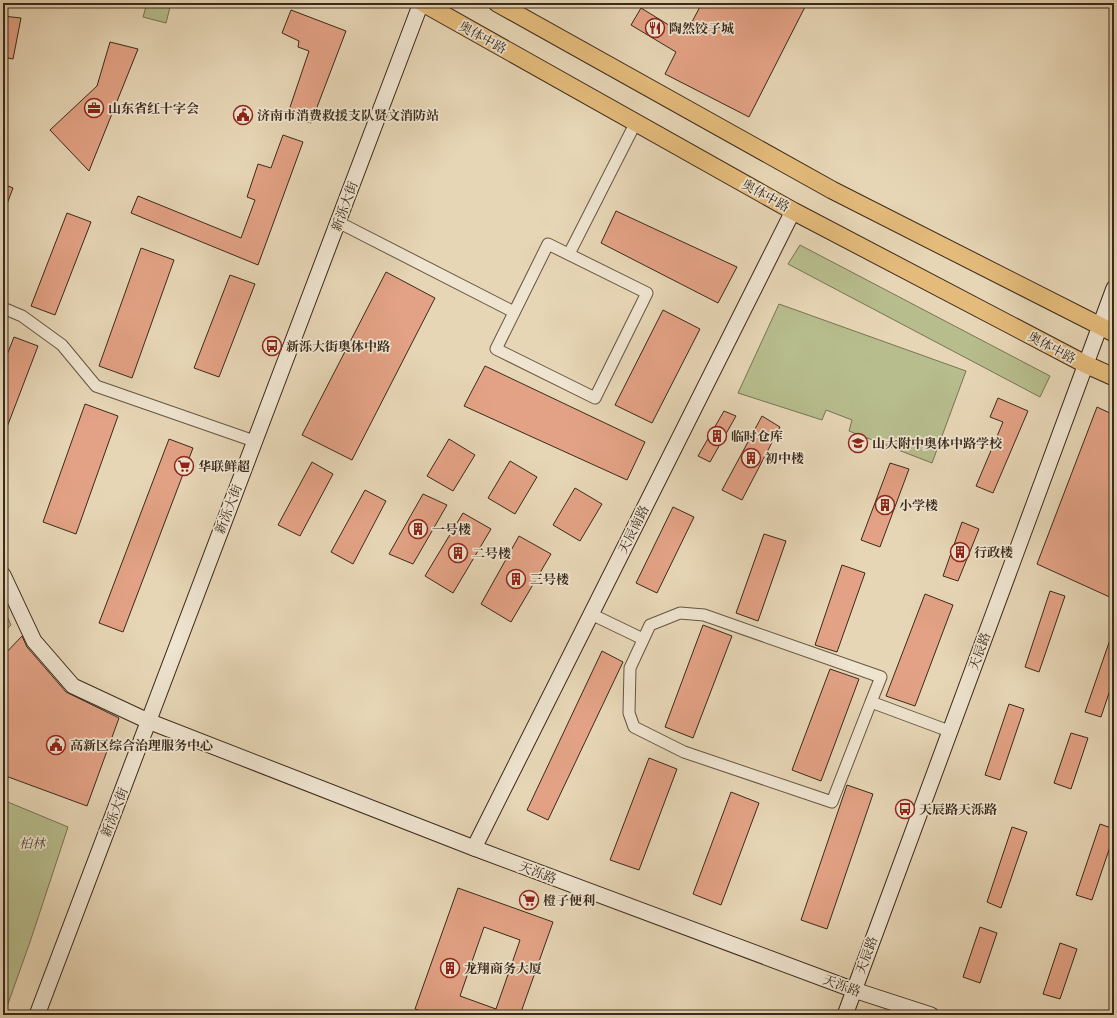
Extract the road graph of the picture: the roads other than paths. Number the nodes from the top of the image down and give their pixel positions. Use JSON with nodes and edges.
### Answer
{"nodes":[{"id":1,"x":422,"y":3,"type":"edge"},
{"id":2,"x":497,"y":3,"type":"edge"},
{"id":3,"x":636,"y":122,"type":"junction"},
{"id":4,"x":793,"y":211,"type":"junction"},
{"id":5,"x":338,"y":222,"type":"junction"},
{"id":6,"x":569,"y":254,"type":"junction"},
{"id":7,"x":1114,"y":288,"type":"edge"},
{"id":8,"x":3,"y":308,"type":"edge"},
{"id":9,"x":514,"y":312,"type":"junction"},
{"id":10,"x":1107,"y":330,"type":"edge"},
{"id":11,"x":1085,"y":364,"type":"junction"},
{"id":12,"x":1114,"y":377,"type":"edge"},
{"id":13,"x":254,"y":441,"type":"junction"},
{"id":14,"x":3,"y":575,"type":"edge"},
{"id":15,"x":591,"y":614,"type":"junction"},
{"id":16,"x":643,"y":639,"type":"junction"},
{"id":17,"x":871,"y":702,"type":"junction"},
{"id":18,"x":148,"y":721,"type":"junction"},
{"id":19,"x":950,"y":731,"type":"junction"},
{"id":20,"x":474,"y":848,"type":"junction"},
{"id":21,"x":854,"y":990,"type":"junction"},
{"id":22,"x":37,"y":1015,"type":"edge"},
{"id":23,"x":845,"y":1015,"type":"edge"},
{"id":24,"x":931,"y":1015,"type":"edge"}],
"edges":[{"from":1,"to":3,"type":"main road","name":"奥体中路"},
{"from":1,"to":5,"type":"street","name":"新泺大街"},
{"from":2,"to":10,"type":"main road"},
{"from":3,"to":4,"type":"main road","name":"奥体中路"},
{"from":3,"to":6,"type":"street"},
{"from":4,"to":11,"type":"main road","name":"奥体中路"},
{"from":4,"to":15,"type":"street","name":"天辰南路"},
{"from":5,"to":9,"type":"street"},
{"from":5,"to":13,"type":"street","name":"新泺大街"},
{"from":6,"to":9,"type":"street"},
{"from":6,"to":9,"type":"street"},
{"from":7,"to":10,"type":"street","name":"天辰路"},
{"from":8,"to":13,"type":"street"},
{"from":10,"to":11,"type":"street","name":"天辰路"},
{"from":11,"to":12,"type":"main road","name":"奥体中路"},
{"from":11,"to":19,"type":"street","name":"天辰路"},
{"from":13,"to":18,"type":"street","name":"新泺大街"},
{"from":14,"to":18,"type":"street","name":"天泺路"},
{"from":15,"to":16,"type":"street"},
{"from":15,"to":20,"type":"street","name":"天辰南路"},
{"from":16,"to":17,"type":"street"},
{"from":16,"to":17,"type":"street"},
{"from":17,"to":19,"type":"street"},
{"from":18,"to":20,"type":"street","name":"天泺路"},
{"from":18,"to":22,"type":"street","name":"新泺大街"},
{"from":19,"to":21,"type":"street","name":"天辰路"},
{"from":20,"to":21,"type":"street","name":"天泺路"},
{"from":21,"to":23,"type":"street","name":"天辰路"},
{"from":21,"to":24,"type":"street","name":"天泺路"}]}
